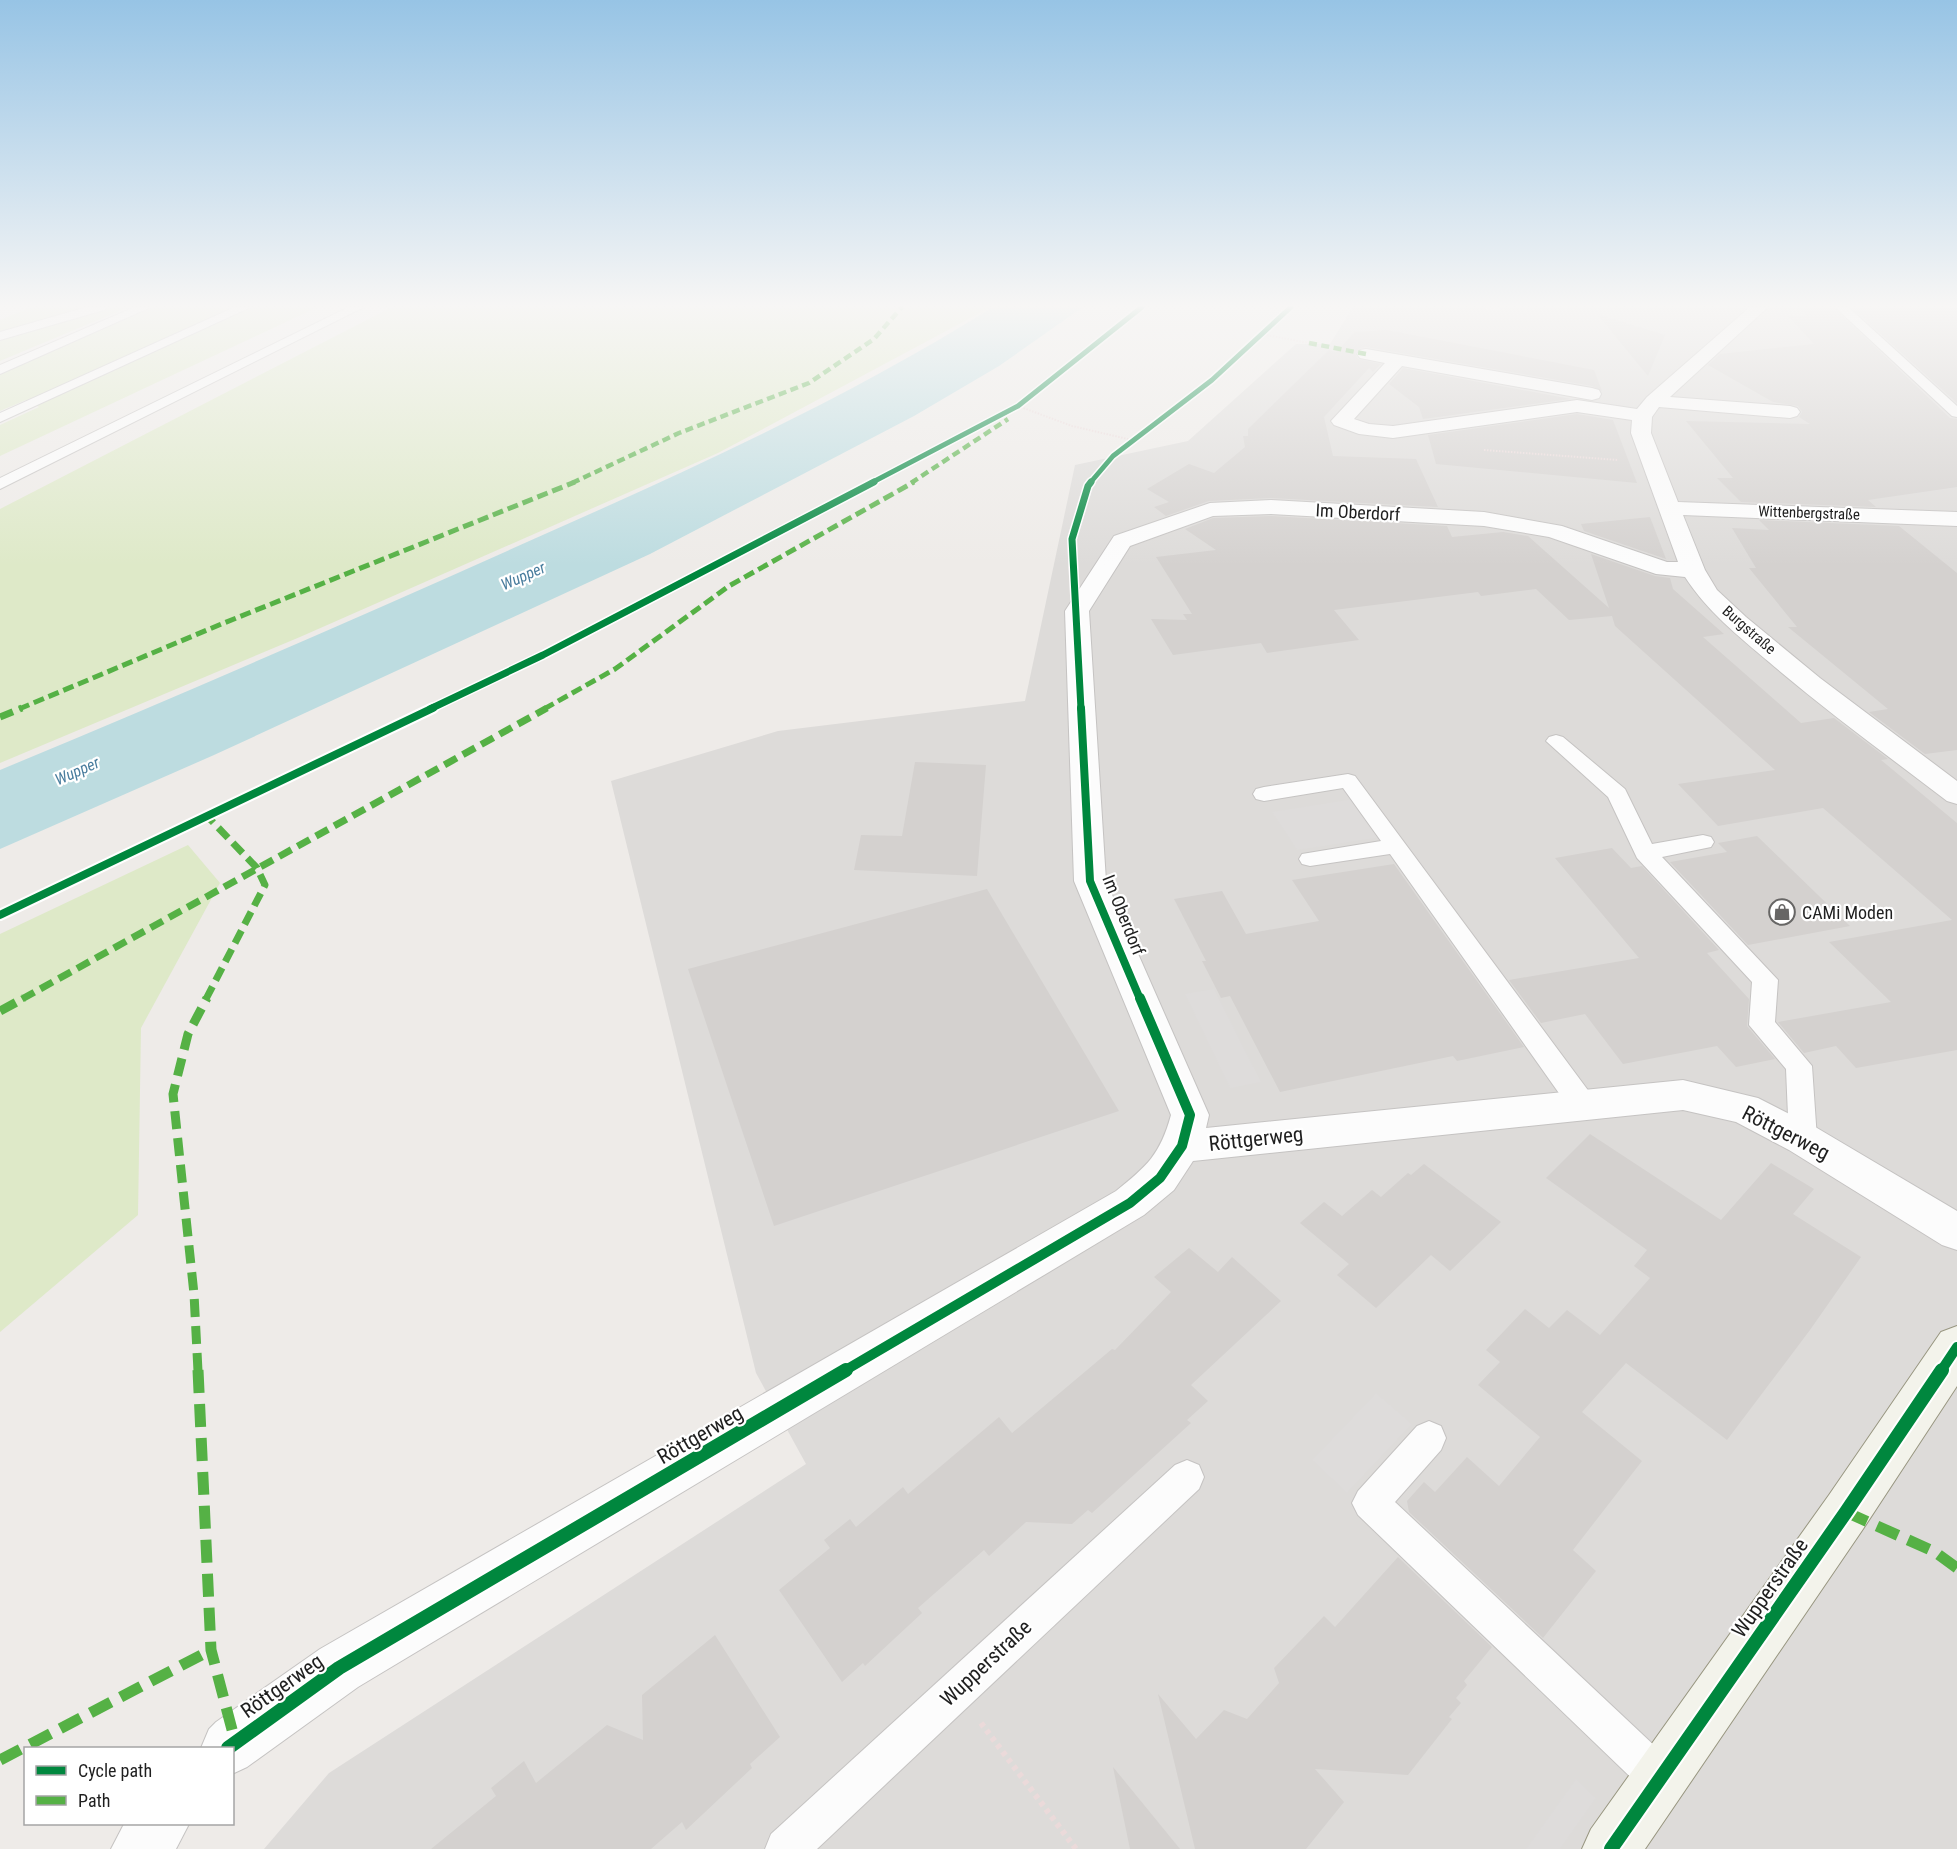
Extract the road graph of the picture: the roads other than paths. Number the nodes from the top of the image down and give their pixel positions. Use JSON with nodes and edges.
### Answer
{"nodes":[{"id":1,"x":55,"y":393,"type":"edge"},
{"id":2,"x":183,"y":393,"type":"edge"},
{"id":3,"x":1366,"y":393,"type":"edge"},
{"id":4,"x":1575,"y":393,"type":"edge"},
{"id":5,"x":1664,"y":393,"type":"edge"},
{"id":6,"x":1935,"y":393,"type":"edge"},
{"id":7,"x":1649,"y":407,"type":"junction"},
{"id":8,"x":1790,"y":412,"type":"dead end"},
{"id":9,"x":1957,"y":413,"type":"edge"},
{"id":10,"x":0,"y":418,"type":"edge"},
{"id":11,"x":0,"y":484,"type":"edge"},
{"id":12,"x":1670,"y":508,"type":"junction"},
{"id":13,"x":1954,"y":521,"type":"edge"},
{"id":14,"x":1692,"y":570,"type":"junction"},
{"id":15,"x":1556,"y":741,"type":"dead end"},
{"id":16,"x":1264,"y":794,"type":"dead end"},
{"id":17,"x":1957,"y":795,"type":"edge"},
{"id":18,"x":1704,"y":842,"type":"dead end"},
{"id":19,"x":1396,"y":846,"type":"junction"},
{"id":20,"x":1645,"y":853,"type":"junction"},
{"id":21,"x":1310,"y":859,"type":"dead end"},
{"id":22,"x":1583,"y":1105,"type":"junction"},
{"id":23,"x":1803,"y":1138,"type":"junction"},
{"id":24,"x":1182,"y":1146,"type":"junction"},
{"id":25,"x":1957,"y":1232,"type":"edge"},
{"id":26,"x":1957,"y":1347,"type":"edge"},
{"id":27,"x":1429,"y":1438,"type":"dead end"},
{"id":28,"x":1187,"y":1477,"type":"dead end"},
{"id":29,"x":230,"y":1747,"type":"edge"},
{"id":30,"x":1660,"y":1778,"type":"junction"},
{"id":31,"x":159,"y":1825,"type":"edge"},
{"id":32,"x":140,"y":1849,"type":"edge"},
{"id":33,"x":786,"y":1849,"type":"edge"},
{"id":34,"x":1611,"y":1849,"type":"edge"}],
"edges":[{"from":1,"to":10,"type":"lane"},
{"from":2,"to":11,"type":"lane"},
{"from":3,"to":7,"type":"street"},
{"from":4,"to":7,"type":"street"},
{"from":5,"to":7,"type":"street"},
{"from":6,"to":9,"type":"lane"},
{"from":7,"to":8,"type":"street"},
{"from":7,"to":12,"type":"street","name":"Burgstraße"},
{"from":12,"to":13,"type":"street","name":"Wittenbergstraße"},
{"from":12,"to":14,"type":"street","name":"Burgstraße"},
{"from":14,"to":17,"type":"street","name":"Burgstraße"},
{"from":14,"to":24,"type":"street","name":"Im Oberdorf"},
{"from":15,"to":20,"type":"lane"},
{"from":16,"to":19,"type":"lane"},
{"from":18,"to":20,"type":"lane"},
{"from":19,"to":21,"type":"lane"},
{"from":19,"to":22,"type":"lane"},
{"from":20,"to":23,"type":"lane"},
{"from":22,"to":23,"type":"street","name":"Röttgerweg"},
{"from":22,"to":24,"type":"street","name":"Röttgerweg"},
{"from":23,"to":25,"type":"street","name":"Röttgerweg"},
{"from":24,"to":29,"type":"street","name":"Röttgerweg"},
{"from":26,"to":30,"type":"main road","name":"Wupperstraße"},
{"from":27,"to":30,"type":"lane"},
{"from":28,"to":33,"type":"lane","name":"Wupperstraße"},
{"from":30,"to":34,"type":"main road","name":"Wupperstraße"},
{"from":31,"to":32,"type":"street"}]}
